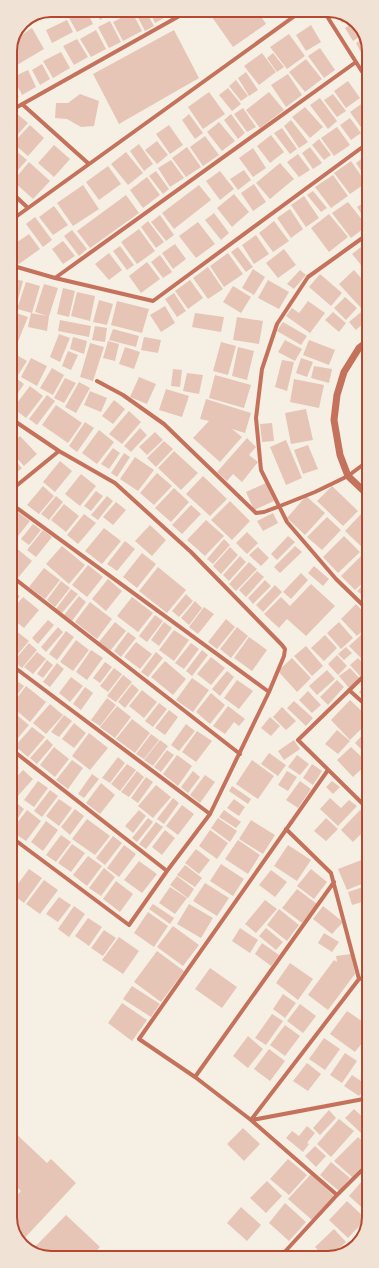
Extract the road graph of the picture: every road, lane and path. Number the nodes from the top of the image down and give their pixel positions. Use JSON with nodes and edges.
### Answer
{"nodes":[{"id":1,"x":177,"y":17,"type":"edge"},
{"id":2,"x":293,"y":17,"type":"edge"},
{"id":3,"x":327,"y":17,"type":"edge"},
{"id":4,"x":356,"y":62,"type":"junction"},
{"id":5,"x":362,"y":72,"type":"edge"},
{"id":6,"x":22,"y":104,"type":"junction"},
{"id":7,"x":17,"y":107,"type":"edge"},
{"id":8,"x":362,"y":147,"type":"edge"},
{"id":9,"x":89,"y":164,"type":"junction"},
{"id":10,"x":17,"y":198,"type":"edge"},
{"id":11,"x":28,"y":208,"type":"junction"},
{"id":12,"x":17,"y":216,"type":"edge"},
{"id":13,"x":362,"y":238,"type":"edge"},
{"id":14,"x":17,"y":267,"type":"edge"},
{"id":15,"x":55,"y":278,"type":"junction"},
{"id":16,"x":362,"y":346,"type":"edge"},
{"id":17,"x":96,"y":381,"type":"dead end"},
{"id":18,"x":17,"y":423,"type":"edge"},
{"id":19,"x":59,"y":451,"type":"junction"},
{"id":20,"x":362,"y":466,"type":"edge"},
{"id":21,"x":348,"y":476,"type":"junction"},
{"id":22,"x":17,"y":485,"type":"edge"},
{"id":23,"x":362,"y":489,"type":"edge"},
{"id":24,"x":280,"y":506,"type":"junction"},
{"id":25,"x":17,"y":508,"type":"edge"},
{"id":26,"x":17,"y":580,"type":"edge"},
{"id":27,"x":362,"y":604,"type":"edge"},
{"id":28,"x":17,"y":669,"type":"edge"},
{"id":29,"x":362,"y":678,"type":"edge"},
{"id":30,"x":349,"y":690,"type":"junction"},
{"id":31,"x":269,"y":692,"type":"junction"},
{"id":32,"x":362,"y":702,"type":"edge"},
{"id":33,"x":17,"y":754,"type":"edge"},
{"id":34,"x":240,"y":754,"type":"junction"},
{"id":35,"x":328,"y":770,"type":"junction"},
{"id":36,"x":362,"y":803,"type":"edge"},
{"id":37,"x":210,"y":814,"type":"junction"},
{"id":38,"x":286,"y":828,"type":"junction"},
{"id":39,"x":17,"y":841,"type":"edge"},
{"id":40,"x":167,"y":871,"type":"junction"},
{"id":41,"x":334,"y":882,"type":"junction"},
{"id":42,"x":362,"y":978,"type":"edge"},
{"id":43,"x":359,"y":979,"type":"junction"},
{"id":44,"x":195,"y":1077,"type":"junction"},
{"id":45,"x":362,"y":1099,"type":"edge"},
{"id":46,"x":251,"y":1120,"type":"junction"},
{"id":47,"x":362,"y":1170,"type":"edge"},
{"id":48,"x":337,"y":1195,"type":"junction"},
{"id":49,"x":286,"y":1251,"type":"edge"}],
"edges":[{"from":1,"to":6,"type":"street"},
{"from":2,"to":9,"type":"street"},
{"from":3,"to":4,"type":"street"},
{"from":4,"to":5,"type":"street"},
{"from":4,"to":15,"type":"street"},
{"from":6,"to":7,"type":"street"},
{"from":6,"to":9,"type":"street"},
{"from":8,"to":15,"type":"street"},
{"from":9,"to":11,"type":"street"},
{"from":10,"to":11,"type":"street"},
{"from":11,"to":12,"type":"street"},
{"from":13,"to":24,"type":"street"},
{"from":14,"to":15,"type":"street"},
{"from":16,"to":21,"type":"street"},
{"from":17,"to":24,"type":"street"},
{"from":18,"to":19,"type":"street"},
{"from":19,"to":22,"type":"street"},
{"from":19,"to":31,"type":"street"},
{"from":20,"to":21,"type":"street"},
{"from":21,"to":23,"type":"street"},
{"from":21,"to":24,"type":"street"},
{"from":24,"to":27,"type":"street"},
{"from":25,"to":31,"type":"street"},
{"from":26,"to":34,"type":"street"},
{"from":28,"to":37,"type":"street"},
{"from":29,"to":30,"type":"street"},
{"from":30,"to":32,"type":"street"},
{"from":30,"to":35,"type":"street"},
{"from":31,"to":34,"type":"street"},
{"from":33,"to":40,"type":"street"},
{"from":34,"to":37,"type":"street"},
{"from":35,"to":36,"type":"street"},
{"from":35,"to":38,"type":"street"},
{"from":37,"to":40,"type":"street"},
{"from":38,"to":41,"type":"street"},
{"from":38,"to":44,"type":"street"},
{"from":39,"to":40,"type":"street"},
{"from":41,"to":43,"type":"street"},
{"from":41,"to":44,"type":"street"},
{"from":42,"to":43,"type":"street"},
{"from":43,"to":46,"type":"street"},
{"from":44,"to":46,"type":"street"},
{"from":45,"to":46,"type":"street"},
{"from":46,"to":48,"type":"street"},
{"from":47,"to":48,"type":"street"},
{"from":48,"to":49,"type":"street"}]}
